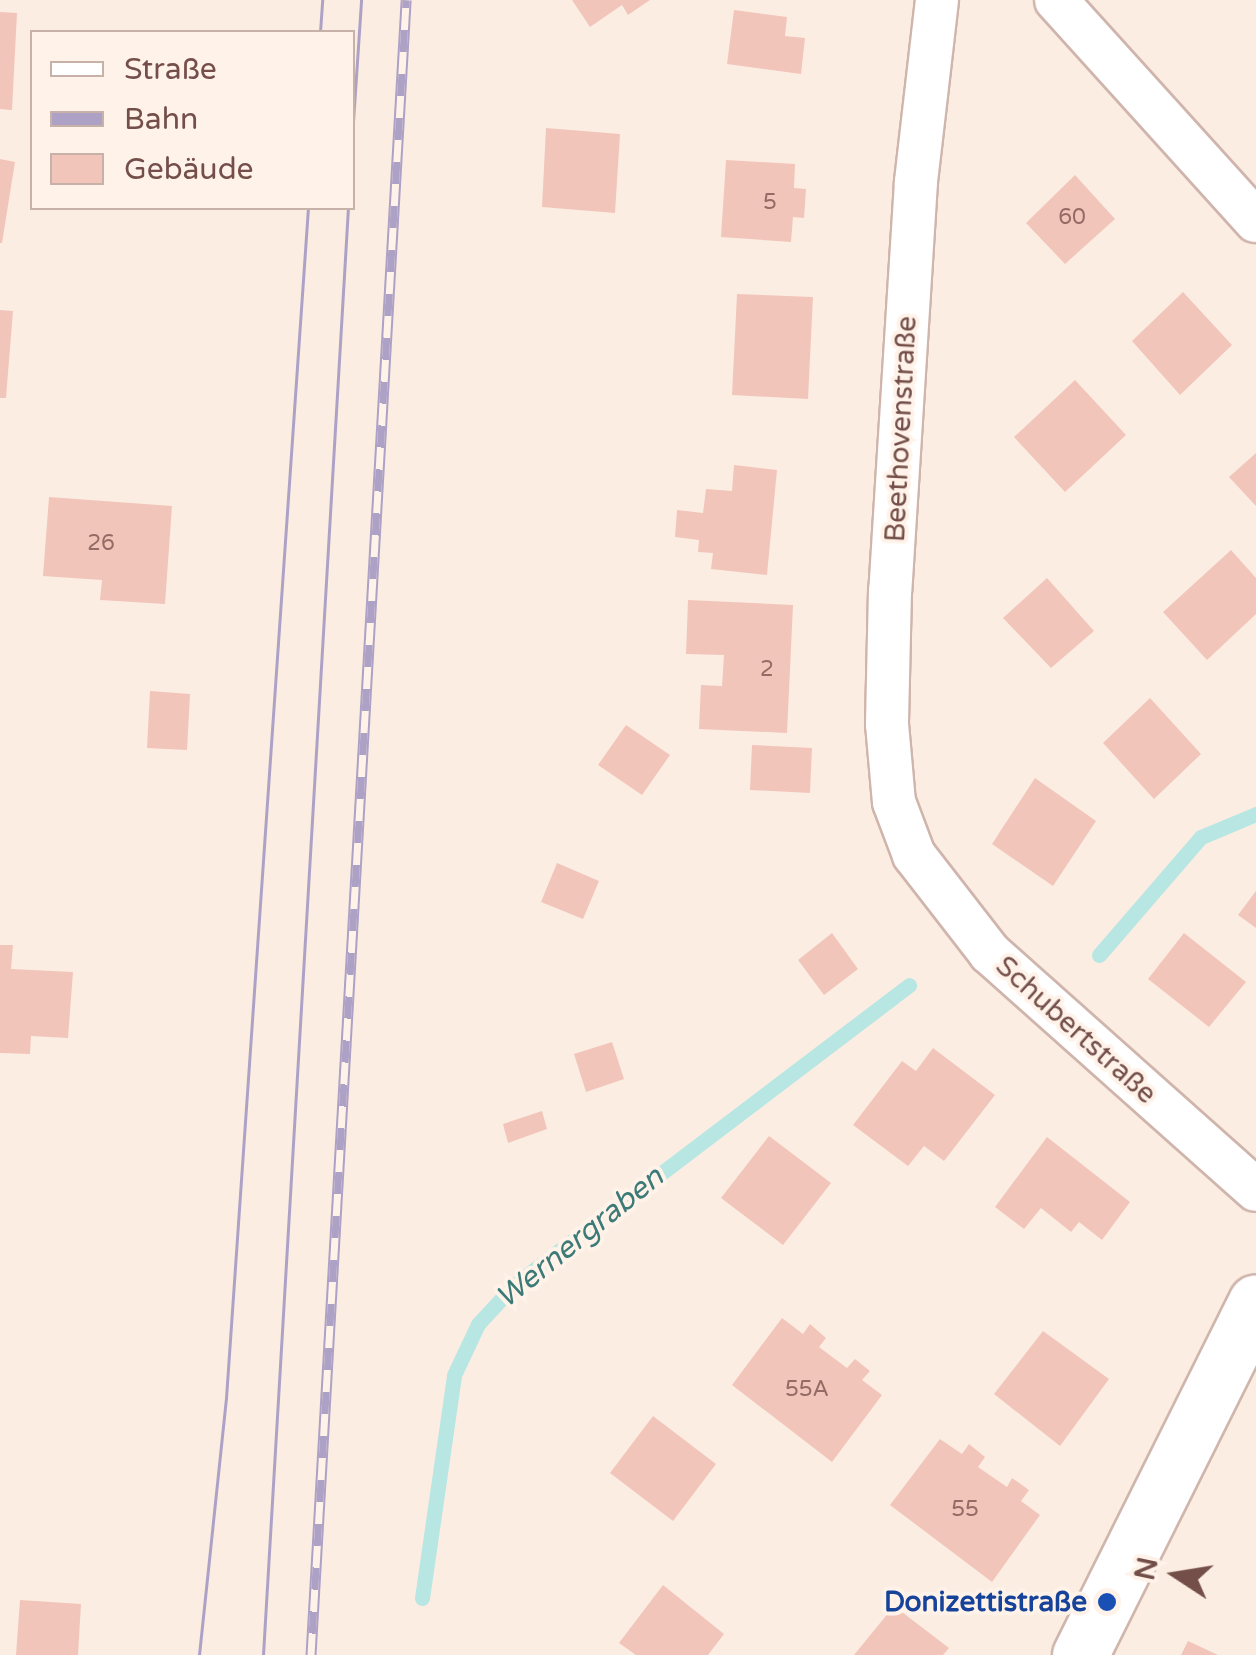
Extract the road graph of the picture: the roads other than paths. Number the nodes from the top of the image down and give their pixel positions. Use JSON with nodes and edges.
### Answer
{"nodes":[{"id":1,"x":937,"y":0,"type":"edge"},
{"id":2,"x":1056,"y":0,"type":"edge"},
{"id":3,"x":1256,"y":221,"type":"edge"},
{"id":4,"x":914,"y":855,"type":"joint"},
{"id":5,"x":1256,"y":1190,"type":"edge"},
{"id":6,"x":1256,"y":1302,"type":"edge"},
{"id":7,"x":1080,"y":1655,"type":"edge"}],
"edges":[{"from":1,"to":4,"type":"street","name":"Beethovenstraße"},
{"from":2,"to":3,"type":"street"},
{"from":4,"to":5,"type":"street","name":"Schubertstraße"},
{"from":6,"to":7,"type":"street"}]}
